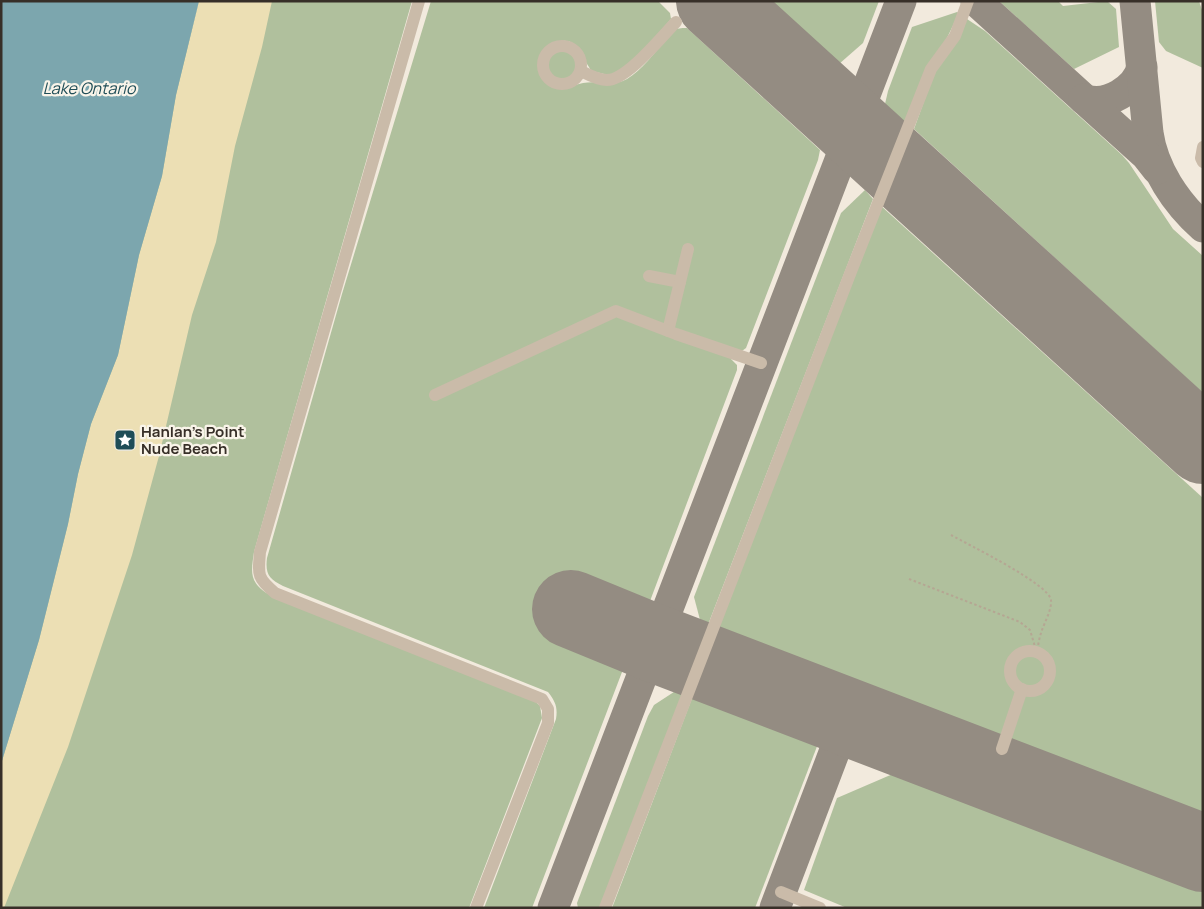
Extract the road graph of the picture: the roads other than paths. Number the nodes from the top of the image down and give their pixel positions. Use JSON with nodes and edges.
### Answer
{"nodes":[{"id":1,"x":419,"y":1,"type":"edge"},
{"id":2,"x":968,"y":1,"type":"edge"},
{"id":3,"x":676,"y":22,"type":"dead end"},
{"id":4,"x":581,"y":71,"type":"dead end"},
{"id":5,"x":1203,"y":147,"type":"edge"},
{"id":6,"x":1203,"y":162,"type":"edge"},
{"id":7,"x":688,"y":249,"type":"dead end"},
{"id":8,"x":649,"y":276,"type":"dead end"},
{"id":9,"x":680,"y":282,"type":"junction"},
{"id":10,"x":668,"y":331,"type":"junction"},
{"id":11,"x":762,"y":363,"type":"dead end"},
{"id":12,"x":435,"y":395,"type":"dead end"},
{"id":13,"x":1022,"y":690,"type":"junction"},
{"id":14,"x":1002,"y":749,"type":"dead end"},
{"id":15,"x":781,"y":892,"type":"dead end"},
{"id":16,"x":476,"y":908,"type":"edge"},
{"id":17,"x":605,"y":908,"type":"edge"},
{"id":18,"x":820,"y":908,"type":"edge"}],
"edges":[{"from":1,"to":16,"type":"lane"},
{"from":2,"to":17,"type":"lane"},
{"from":3,"to":4,"type":"lane"},
{"from":5,"to":6,"type":"lane"},
{"from":7,"to":9,"type":"lane"},
{"from":8,"to":9,"type":"lane"},
{"from":9,"to":10,"type":"lane"},
{"from":10,"to":11,"type":"lane"},
{"from":10,"to":12,"type":"lane"},
{"from":13,"to":13,"type":"lane"},
{"from":13,"to":14,"type":"lane"},
{"from":15,"to":18,"type":"lane"}]}
